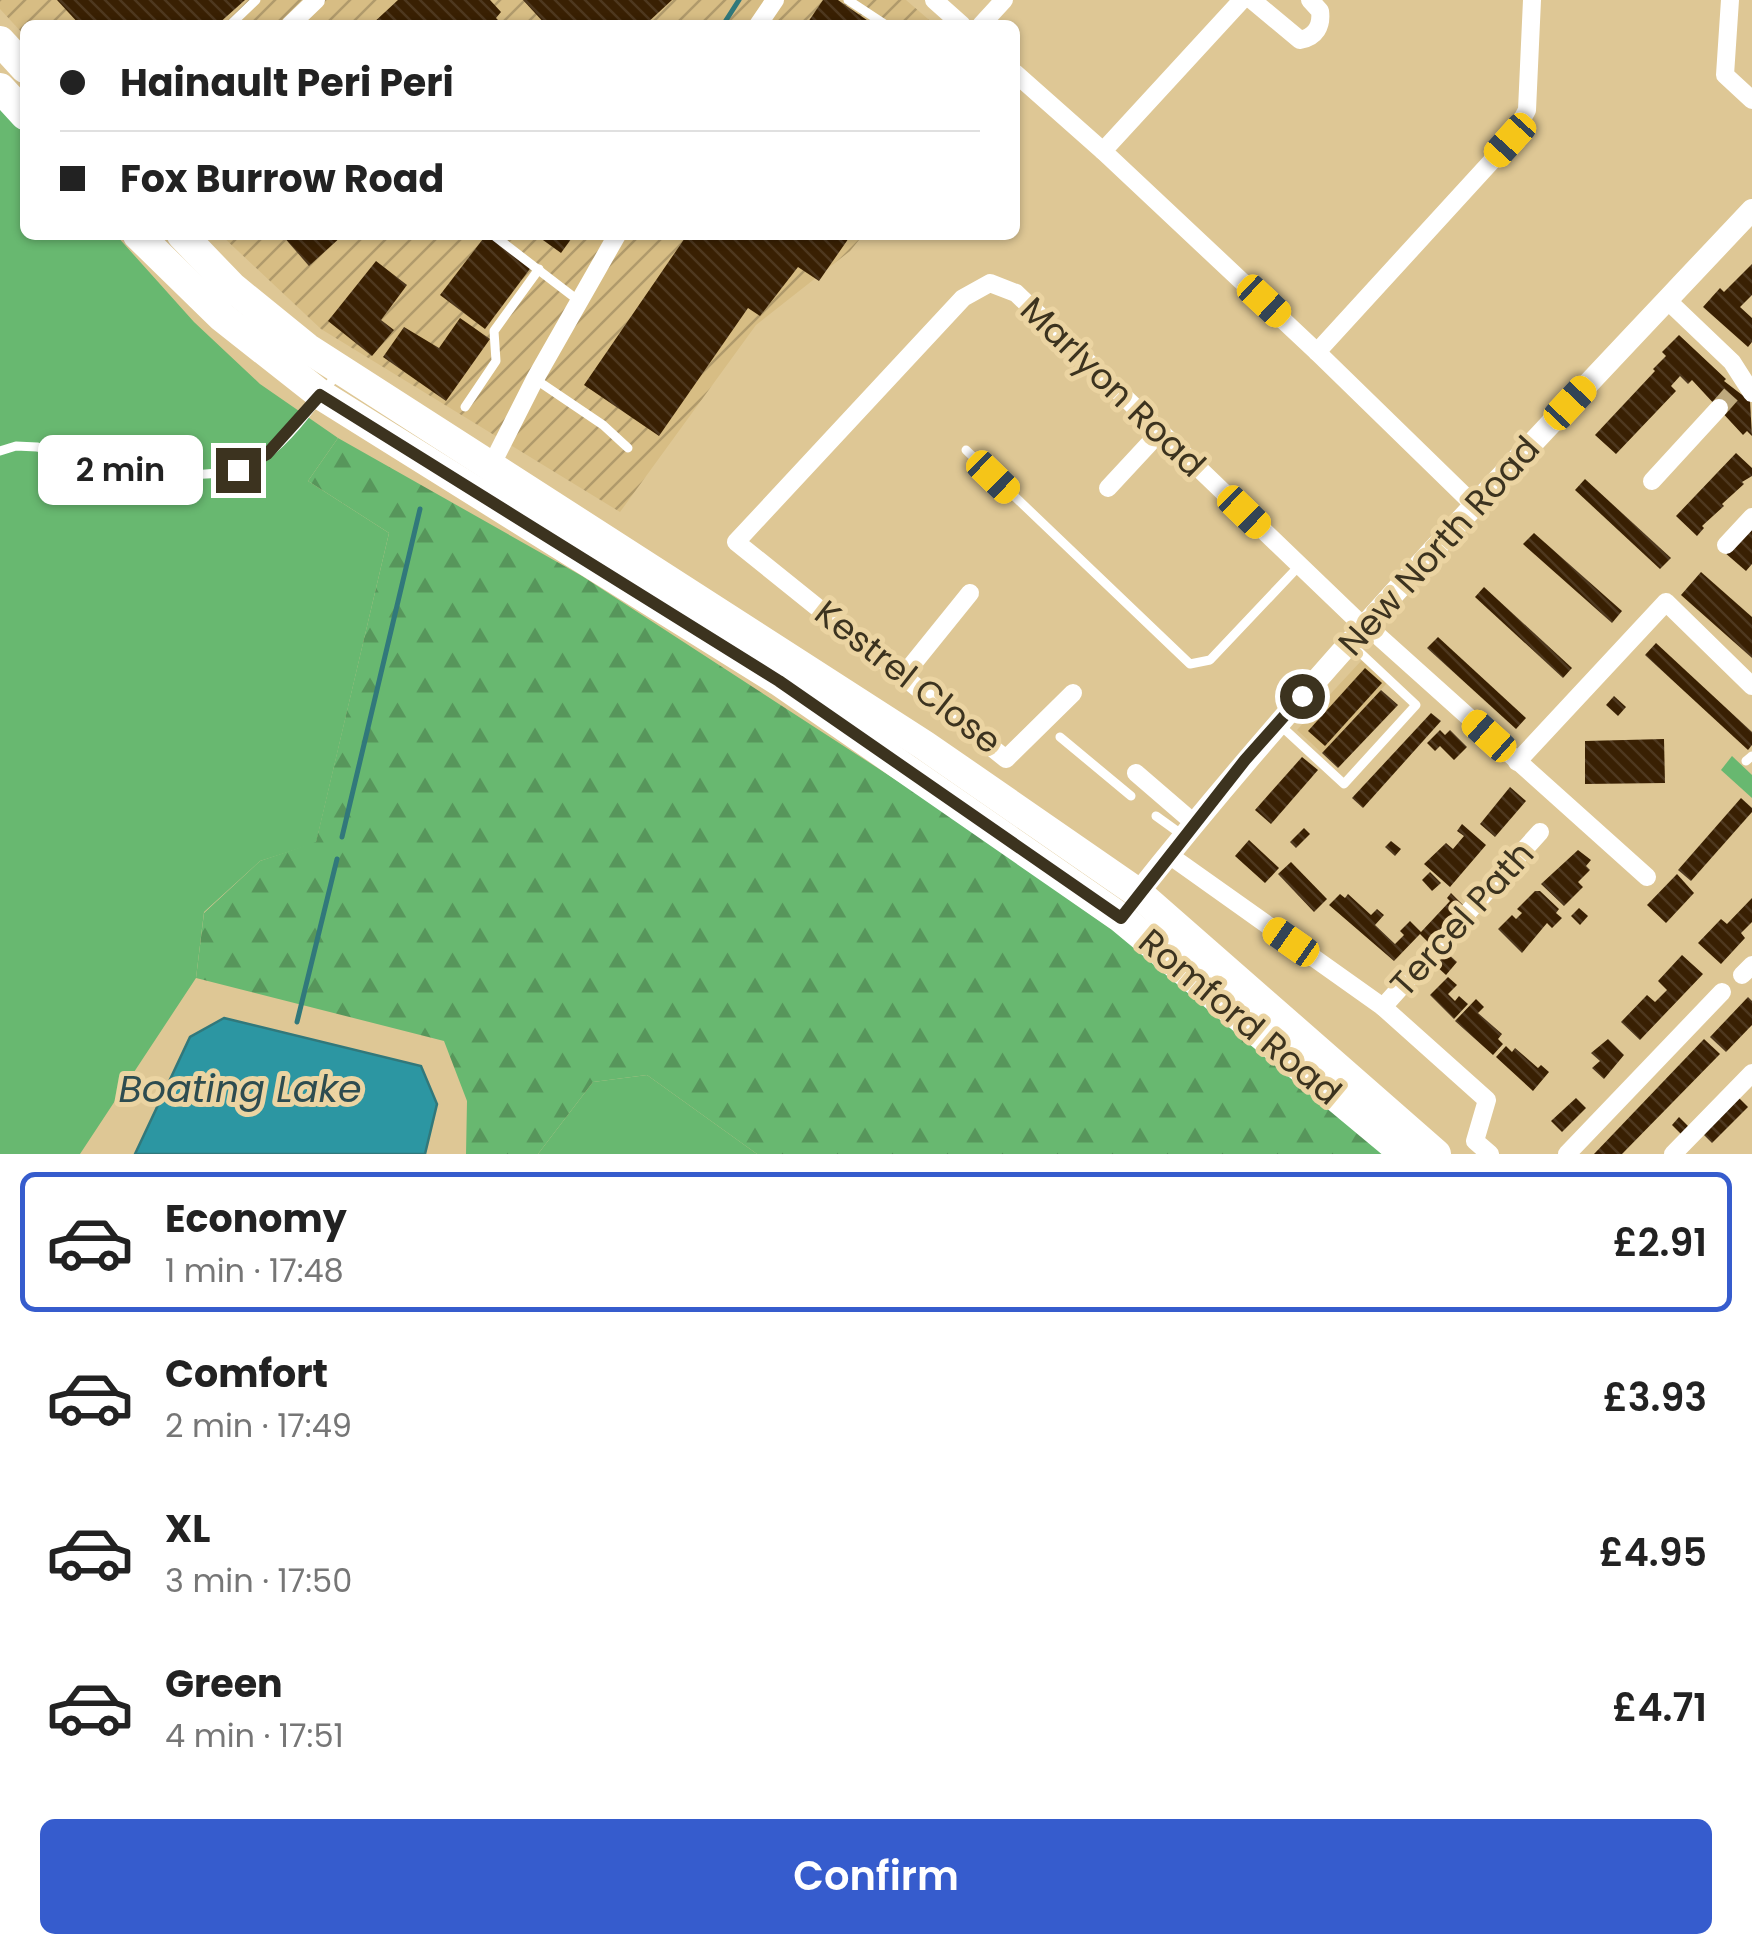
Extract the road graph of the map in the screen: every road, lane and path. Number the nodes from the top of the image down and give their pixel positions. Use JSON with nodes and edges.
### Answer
{"nodes":[{"id":1,"x":256,"y":0,"type":"edge"},
{"id":2,"x":848,"y":0,"type":"edge"},
{"id":3,"x":934,"y":0,"type":"edge"},
{"id":4,"x":1004,"y":0,"type":"edge"},
{"id":5,"x":1242,"y":0,"type":"edge"},
{"id":6,"x":1252,"y":0,"type":"edge"},
{"id":7,"x":1310,"y":0,"type":"edge"},
{"id":8,"x":1532,"y":0,"type":"edge"},
{"id":9,"x":1730,"y":0,"type":"edge"},
{"id":10,"x":235,"y":20,"type":"edge"},
{"id":11,"x":878,"y":20,"type":"edge"},
{"id":12,"x":956,"y":20,"type":"edge"},
{"id":13,"x":986,"y":20,"type":"edge"},
{"id":14,"x":0,"y":41,"type":"edge"},
{"id":15,"x":20,"y":63,"type":"edge"},
{"id":16,"x":1020,"y":77,"type":"edge"},
{"id":17,"x":0,"y":88,"type":"edge"},
{"id":18,"x":1752,"y":100,"type":"edge"},
{"id":19,"x":20,"y":110,"type":"edge"},
{"id":20,"x":1102,"y":150,"type":"junction"},
{"id":21,"x":1752,"y":210,"type":"edge"},
{"id":22,"x":143,"y":240,"type":"edge"},
{"id":23,"x":187,"y":240,"type":"edge"},
{"id":24,"x":500,"y":240,"type":"edge"},
{"id":25,"x":614,"y":240,"type":"edge"},
{"id":26,"x":539,"y":269,"type":"junction"},
{"id":27,"x":579,"y":300,"type":"junction"},
{"id":28,"x":1667,"y":300,"type":"junction"},
{"id":29,"x":1317,"y":352,"type":"junction"},
{"id":30,"x":340,"y":370,"type":"junction"},
{"id":31,"x":535,"y":379,"type":"junction"},
{"id":32,"x":1743,"y":388,"type":"edge"},
{"id":33,"x":320,"y":395,"type":"junction"},
{"id":34,"x":465,"y":407,"type":"dead end"},
{"id":35,"x":1718,"y":408,"type":"tunnel mouth"},
{"id":36,"x":1160,"y":432,"type":"junction"},
{"id":37,"x":628,"y":448,"type":"dead end"},
{"id":38,"x":966,"y":450,"type":"dead end"},
{"id":39,"x":0,"y":452,"type":"edge"},
{"id":40,"x":492,"y":466,"type":"junction"},
{"id":41,"x":1652,"y":481,"type":"dead end"},
{"id":42,"x":1108,"y":488,"type":"dead end"},
{"id":43,"x":1474,"y":506,"type":"junction"},
{"id":44,"x":1752,"y":516,"type":"edge"},
{"id":45,"x":736,"y":542,"type":"joint"},
{"id":46,"x":1726,"y":545,"type":"dead end"},
{"id":47,"x":1300,"y":566,"type":"junction"},
{"id":48,"x":970,"y":593,"type":"dead end"},
{"id":49,"x":1360,"y":632,"type":"junction"},
{"id":50,"x":902,"y":676,"type":"junction"},
{"id":51,"x":1752,"y":686,"type":"edge"},
{"id":52,"x":1073,"y":693,"type":"dead end"},
{"id":53,"x":1278,"y":723,"type":"junction"},
{"id":54,"x":1060,"y":738,"type":"dead end"},
{"id":55,"x":1517,"y":762,"type":"junction"},
{"id":56,"x":1136,"y":773,"type":"dead end"},
{"id":57,"x":1131,"y":796,"type":"dead end"},
{"id":58,"x":1156,"y":816,"type":"dead end"},
{"id":59,"x":1540,"y":832,"type":"dead end"},
{"id":60,"x":1182,"y":838,"type":"junction"},
{"id":61,"x":1647,"y":877,"type":"dead end"},
{"id":62,"x":1138,"y":892,"type":"junction"},
{"id":63,"x":1121,"y":918,"type":"junction"},
{"id":64,"x":1722,"y":992,"type":"dead end"},
{"id":65,"x":1383,"y":1007,"type":"junction"},
{"id":66,"x":1752,"y":1073,"type":"edge"},
{"id":67,"x":1571,"y":1153,"type":"edge"},
{"id":68,"x":1405,"y":1154,"type":"edge"},
{"id":69,"x":1436,"y":1154,"type":"edge"},
{"id":70,"x":1490,"y":1154,"type":"edge"},
{"id":71,"x":1673,"y":1154,"type":"edge"}],
"edges":[{"from":1,"to":10,"type":"lane"},
{"from":2,"to":11,"type":"lane"},
{"from":3,"to":12,"type":"street"},
{"from":4,"to":13,"type":"street"},
{"from":5,"to":20,"type":"street"},
{"from":6,"to":7,"type":"street"},
{"from":8,"to":29,"type":"street"},
{"from":9,"to":18,"type":"street"},
{"from":14,"to":15,"type":"main road"},
{"from":16,"to":20,"type":"street"},
{"from":17,"to":19,"type":"main road"},
{"from":20,"to":29,"type":"street"},
{"from":21,"to":28,"type":"street","name":"New North Road"},
{"from":22,"to":33,"type":"main road","name":"Romford Road"},
{"from":23,"to":30,"type":"main road","name":"Romford Road"},
{"from":24,"to":26,"type":"lane"},
{"from":25,"to":27,"type":"street"},
{"from":26,"to":27,"type":"lane"},
{"from":26,"to":34,"type":"lane"},
{"from":27,"to":31,"type":"street"},
{"from":28,"to":32,"type":"street"},
{"from":28,"to":43,"type":"street","name":"New North Road"},
{"from":29,"to":43,"type":"street"},
{"from":30,"to":33,"type":"lane"},
{"from":30,"to":40,"type":"main road","name":"Romford Road"},
{"from":31,"to":37,"type":"lane"},
{"from":31,"to":40,"type":"street"},
{"from":33,"to":39,"type":"lane"},
{"from":33,"to":63,"type":"main road","name":"Romford Road"},
{"from":35,"to":41,"type":"street"},
{"from":36,"to":42,"type":"street"},
{"from":36,"to":45,"type":"street","name":"Marlyon Road"},
{"from":36,"to":47,"type":"street","name":"Marlyon Road"},
{"from":38,"to":47,"type":"lane"},
{"from":40,"to":62,"type":"main road","name":"Romford Road"},
{"from":43,"to":49,"type":"street","name":"New North Road"},
{"from":44,"to":46,"type":"street"},
{"from":45,"to":50,"type":"street","name":"Kestrel Close"},
{"from":47,"to":49,"type":"street","name":"Marlyon Road"},
{"from":48,"to":50,"type":"street"},
{"from":49,"to":53,"type":"street","name":"New North Road"},
{"from":49,"to":53,"type":"lane"},
{"from":49,"to":55,"type":"street","name":"Marlyon Road"},
{"from":50,"to":52,"type":"street","name":"Kestrel Close"},
{"from":51,"to":55,"type":"street"},
{"from":53,"to":60,"type":"street","name":"New North Road"},
{"from":54,"to":57,"type":"lane"},
{"from":55,"to":61,"type":"street","name":"Marlyon Road"},
{"from":56,"to":60,"type":"street"},
{"from":58,"to":60,"type":"lane"},
{"from":59,"to":65,"type":"street","name":"Tercel Path"},
{"from":60,"to":62,"type":"street","name":"New North Road"},
{"from":60,"to":65,"type":"street"},
{"from":62,"to":63,"type":"main road"},
{"from":62,"to":69,"type":"main road","name":"Romford Road"},
{"from":63,"to":68,"type":"main road","name":"Romford Road"},
{"from":64,"to":67,"type":"street"},
{"from":65,"to":70,"type":"street"},
{"from":66,"to":71,"type":"street"}]}
